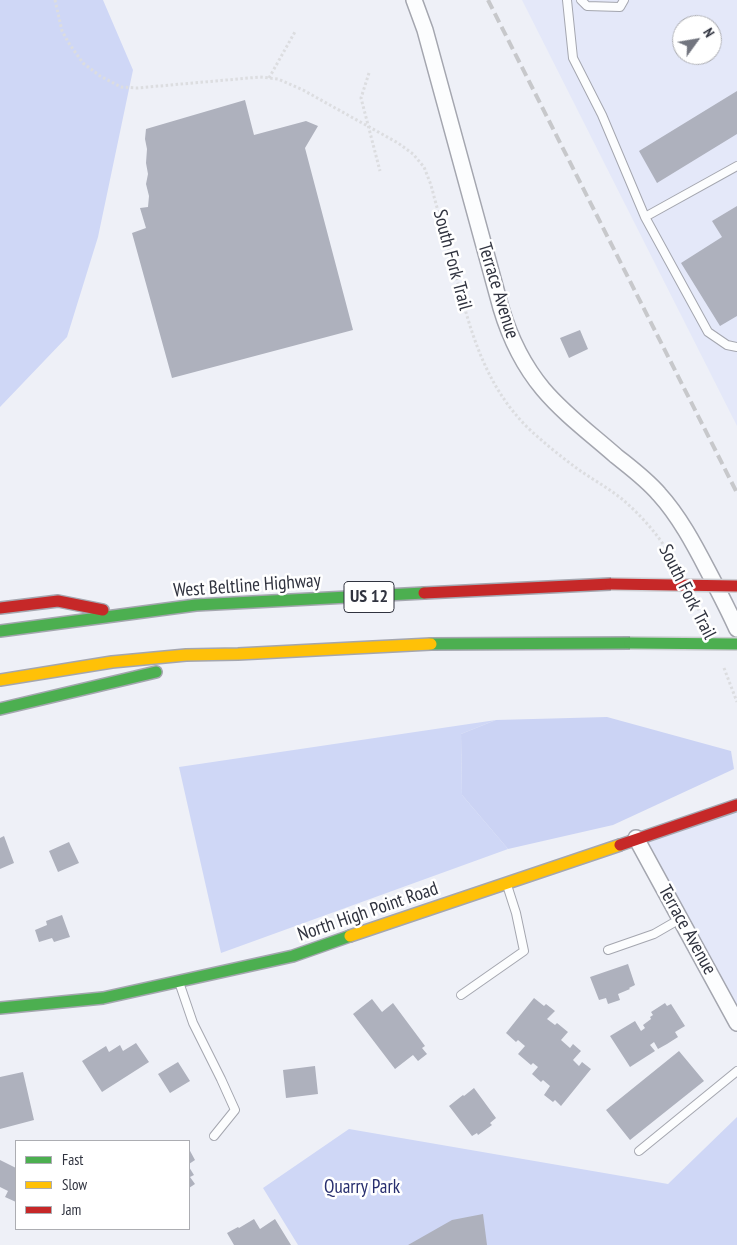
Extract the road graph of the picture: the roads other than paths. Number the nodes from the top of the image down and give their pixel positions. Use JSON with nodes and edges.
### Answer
{"nodes":[{"id":1,"x":414,"y":0,"type":"edge"},
{"id":2,"x":566,"y":0,"type":"edge"},
{"id":3,"x":581,"y":0,"type":"edge"},
{"id":4,"x":624,"y":0,"type":"edge"},
{"id":5,"x":737,"y":166,"type":"edge"},
{"id":6,"x":645,"y":217,"type":"junction"},
{"id":7,"x":737,"y":347,"type":"edge"},
{"id":8,"x":737,"y":586,"type":"edge"},
{"id":9,"x":0,"y":608,"type":"edge"},
{"id":10,"x":127,"y":614,"type":"junction"},
{"id":11,"x":737,"y":629,"type":"edge"},
{"id":12,"x":0,"y":631,"type":"edge"},
{"id":13,"x":737,"y":644,"type":"edge"},
{"id":14,"x":238,"y":654,"type":"junction"},
{"id":15,"x":182,"y":666,"type":"dead end"},
{"id":16,"x":164,"y":671,"type":"dead end"},
{"id":17,"x":0,"y":680,"type":"edge"},
{"id":18,"x":0,"y":709,"type":"edge"},
{"id":19,"x":737,"y":805,"type":"edge"},
{"id":20,"x":636,"y":838,"type":"junction"},
{"id":21,"x":506,"y":883,"type":"junction"},
{"id":22,"x":680,"y":919,"type":"junction"},
{"id":23,"x":608,"y":950,"type":"dead end"},
{"id":24,"x":178,"y":981,"type":"junction"},
{"id":25,"x":461,"y":995,"type":"dead end"},
{"id":26,"x":0,"y":1008,"type":"edge"},
{"id":27,"x":737,"y":1023,"type":"edge"},
{"id":28,"x":737,"y":1071,"type":"edge"},
{"id":29,"x":214,"y":1136,"type":"dead end"},
{"id":30,"x":639,"y":1151,"type":"dead end"}],
"edges":[{"from":1,"to":11,"type":"street","name":"Terrace Avenue"},
{"from":2,"to":6,"type":"lane"},
{"from":3,"to":4,"type":"lane"},
{"from":5,"to":6,"type":"lane"},
{"from":6,"to":7,"type":"lane"},
{"from":8,"to":10,"type":"main road","name":"West Beltline Highway","number":"US 12","bridge":true},
{"from":9,"to":10,"type":"main road"},
{"from":10,"to":12,"type":"main road","name":"West Beltline Highway","number":"US 12"},
{"from":13,"to":14,"type":"main road","bridge":true},
{"from":14,"to":15,"type":"main road"},
{"from":14,"to":17,"type":"main road"},
{"from":16,"to":18,"type":"main road"},
{"from":19,"to":20,"type":"main road","name":"North High Point Road"},
{"from":20,"to":21,"type":"main road","name":"North High Point Road"},
{"from":20,"to":22,"type":"street","name":"Terrace Avenue"},
{"from":21,"to":24,"type":"main road","name":"North High Point Road"},
{"from":21,"to":25,"type":"lane"},
{"from":22,"to":23,"type":"lane"},
{"from":22,"to":27,"type":"street","name":"Terrace Avenue"},
{"from":24,"to":26,"type":"main road","name":"North High Point Road"},
{"from":24,"to":29,"type":"lane"},
{"from":28,"to":30,"type":"lane"}]}
